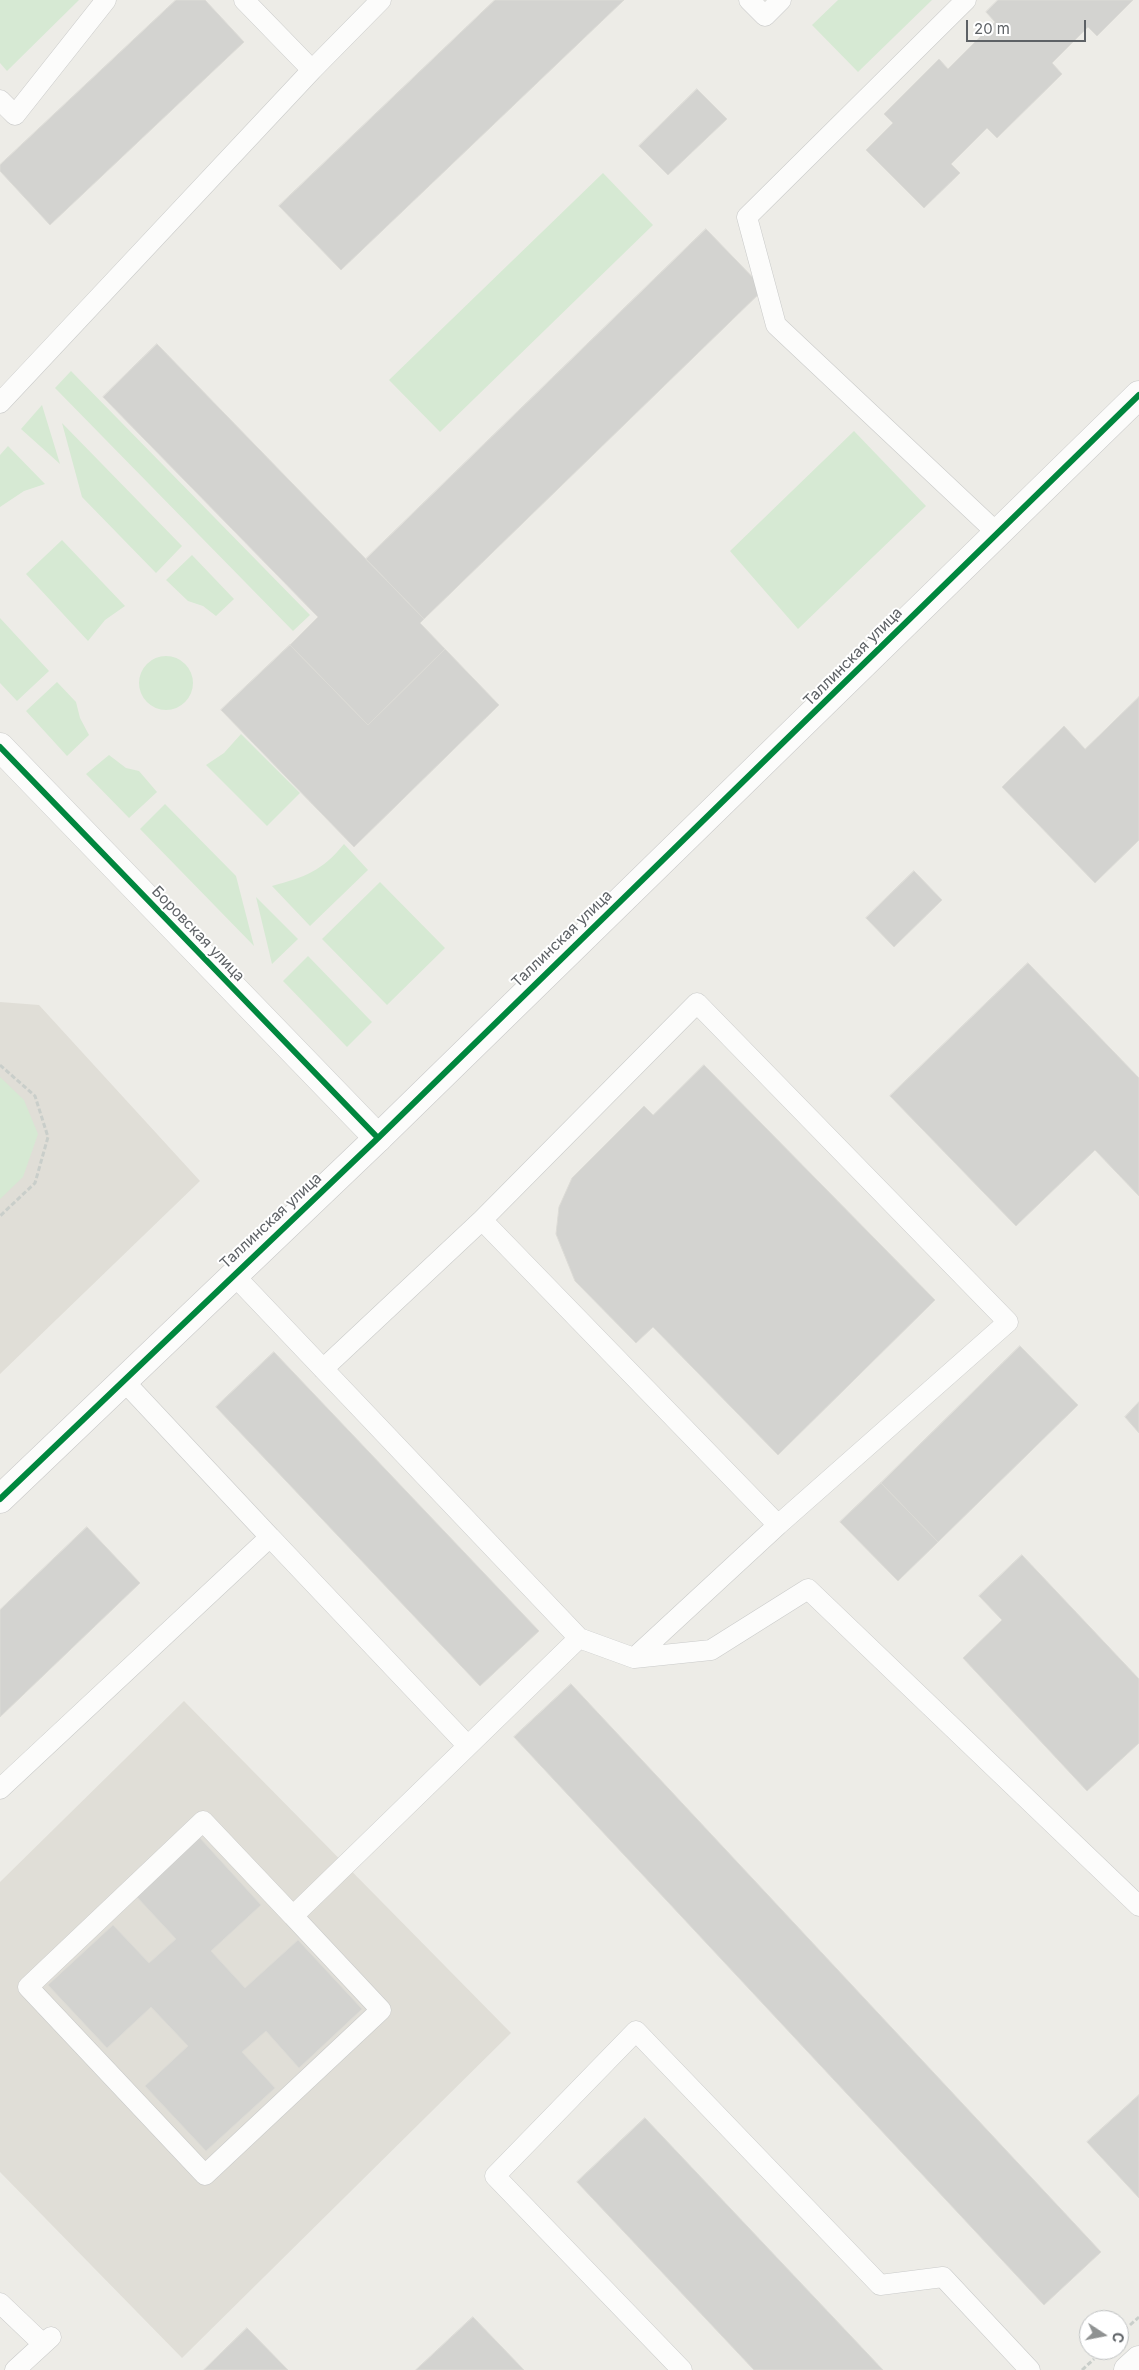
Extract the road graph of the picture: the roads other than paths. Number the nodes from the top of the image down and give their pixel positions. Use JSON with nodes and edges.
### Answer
{"nodes":[{"id":1,"x":106,"y":0,"type":"edge"},
{"id":2,"x":244,"y":0,"type":"edge"},
{"id":3,"x":381,"y":0,"type":"edge"},
{"id":4,"x":749,"y":0,"type":"edge"},
{"id":5,"x":781,"y":0,"type":"edge"},
{"id":6,"x":966,"y":0,"type":"edge"},
{"id":7,"x":312,"y":70,"type":"junction"},
{"id":8,"x":0,"y":100,"type":"edge"},
{"id":9,"x":1139,"y":394,"type":"edge"},
{"id":10,"x":0,"y":403,"type":"edge"},
{"id":11,"x":996,"y":533,"type":"junction"},
{"id":12,"x":0,"y":747,"type":"edge"},
{"id":13,"x":378,"y":1138,"type":"junction"},
{"id":14,"x":482,"y":1220,"type":"junction"},
{"id":15,"x":233,"y":1274,"type":"junction"},
{"id":16,"x":323,"y":1369,"type":"junction"},
{"id":17,"x":124,"y":1380,"type":"junction"},
{"id":18,"x":0,"y":1499,"type":"edge"},
{"id":19,"x":778,"y":1525,"type":"junction"},
{"id":20,"x":270,"y":1537,"type":"junction"},
{"id":21,"x":578,"y":1638,"type":"junction"},
{"id":22,"x":634,"y":1658,"type":"junction"},
{"id":23,"x":467,"y":1746,"type":"junction"},
{"id":24,"x":0,"y":1789,"type":"edge"},
{"id":25,"x":1139,"y":1906,"type":"edge"},
{"id":26,"x":293,"y":1916,"type":"junction"},
{"id":27,"x":0,"y":2303,"type":"edge"},
{"id":28,"x":1139,"y":2360,"type":"edge"},
{"id":29,"x":15,"y":2370,"type":"edge"},
{"id":30,"x":682,"y":2370,"type":"edge"},
{"id":31,"x":1030,"y":2370,"type":"edge"},
{"id":32,"x":1128,"y":2370,"type":"edge"}],
"edges":[{"from":1,"to":8,"type":"lane"},
{"from":2,"to":7,"type":"lane"},
{"from":3,"to":7,"type":"lane"},
{"from":4,"to":5,"type":"lane"},
{"from":6,"to":11,"type":"lane"},
{"from":7,"to":10,"type":"lane"},
{"from":9,"to":11,"type":"street","name":"Таллинская улица"},
{"from":11,"to":13,"type":"street","name":"Таллинская улица"},
{"from":12,"to":13,"type":"street","name":"Боровская улица"},
{"from":13,"to":15,"type":"street","name":"Таллинская улица"},
{"from":14,"to":16,"type":"lane"},
{"from":14,"to":19,"type":"lane"},
{"from":14,"to":19,"type":"lane"},
{"from":15,"to":16,"type":"lane"},
{"from":15,"to":17,"type":"street","name":"Таллинская улица"},
{"from":16,"to":21,"type":"lane"},
{"from":17,"to":18,"type":"street","name":"Таллинская улица"},
{"from":17,"to":20,"type":"lane"},
{"from":19,"to":22,"type":"lane"},
{"from":20,"to":23,"type":"lane"},
{"from":20,"to":24,"type":"lane"},
{"from":21,"to":22,"type":"lane"},
{"from":21,"to":23,"type":"lane"},
{"from":22,"to":25,"type":"lane"},
{"from":23,"to":26,"type":"lane"},
{"from":26,"to":26,"type":"lane"},
{"from":27,"to":29,"type":"lane"},
{"from":28,"to":32,"type":"street"},
{"from":30,"to":31,"type":"lane"}]}
